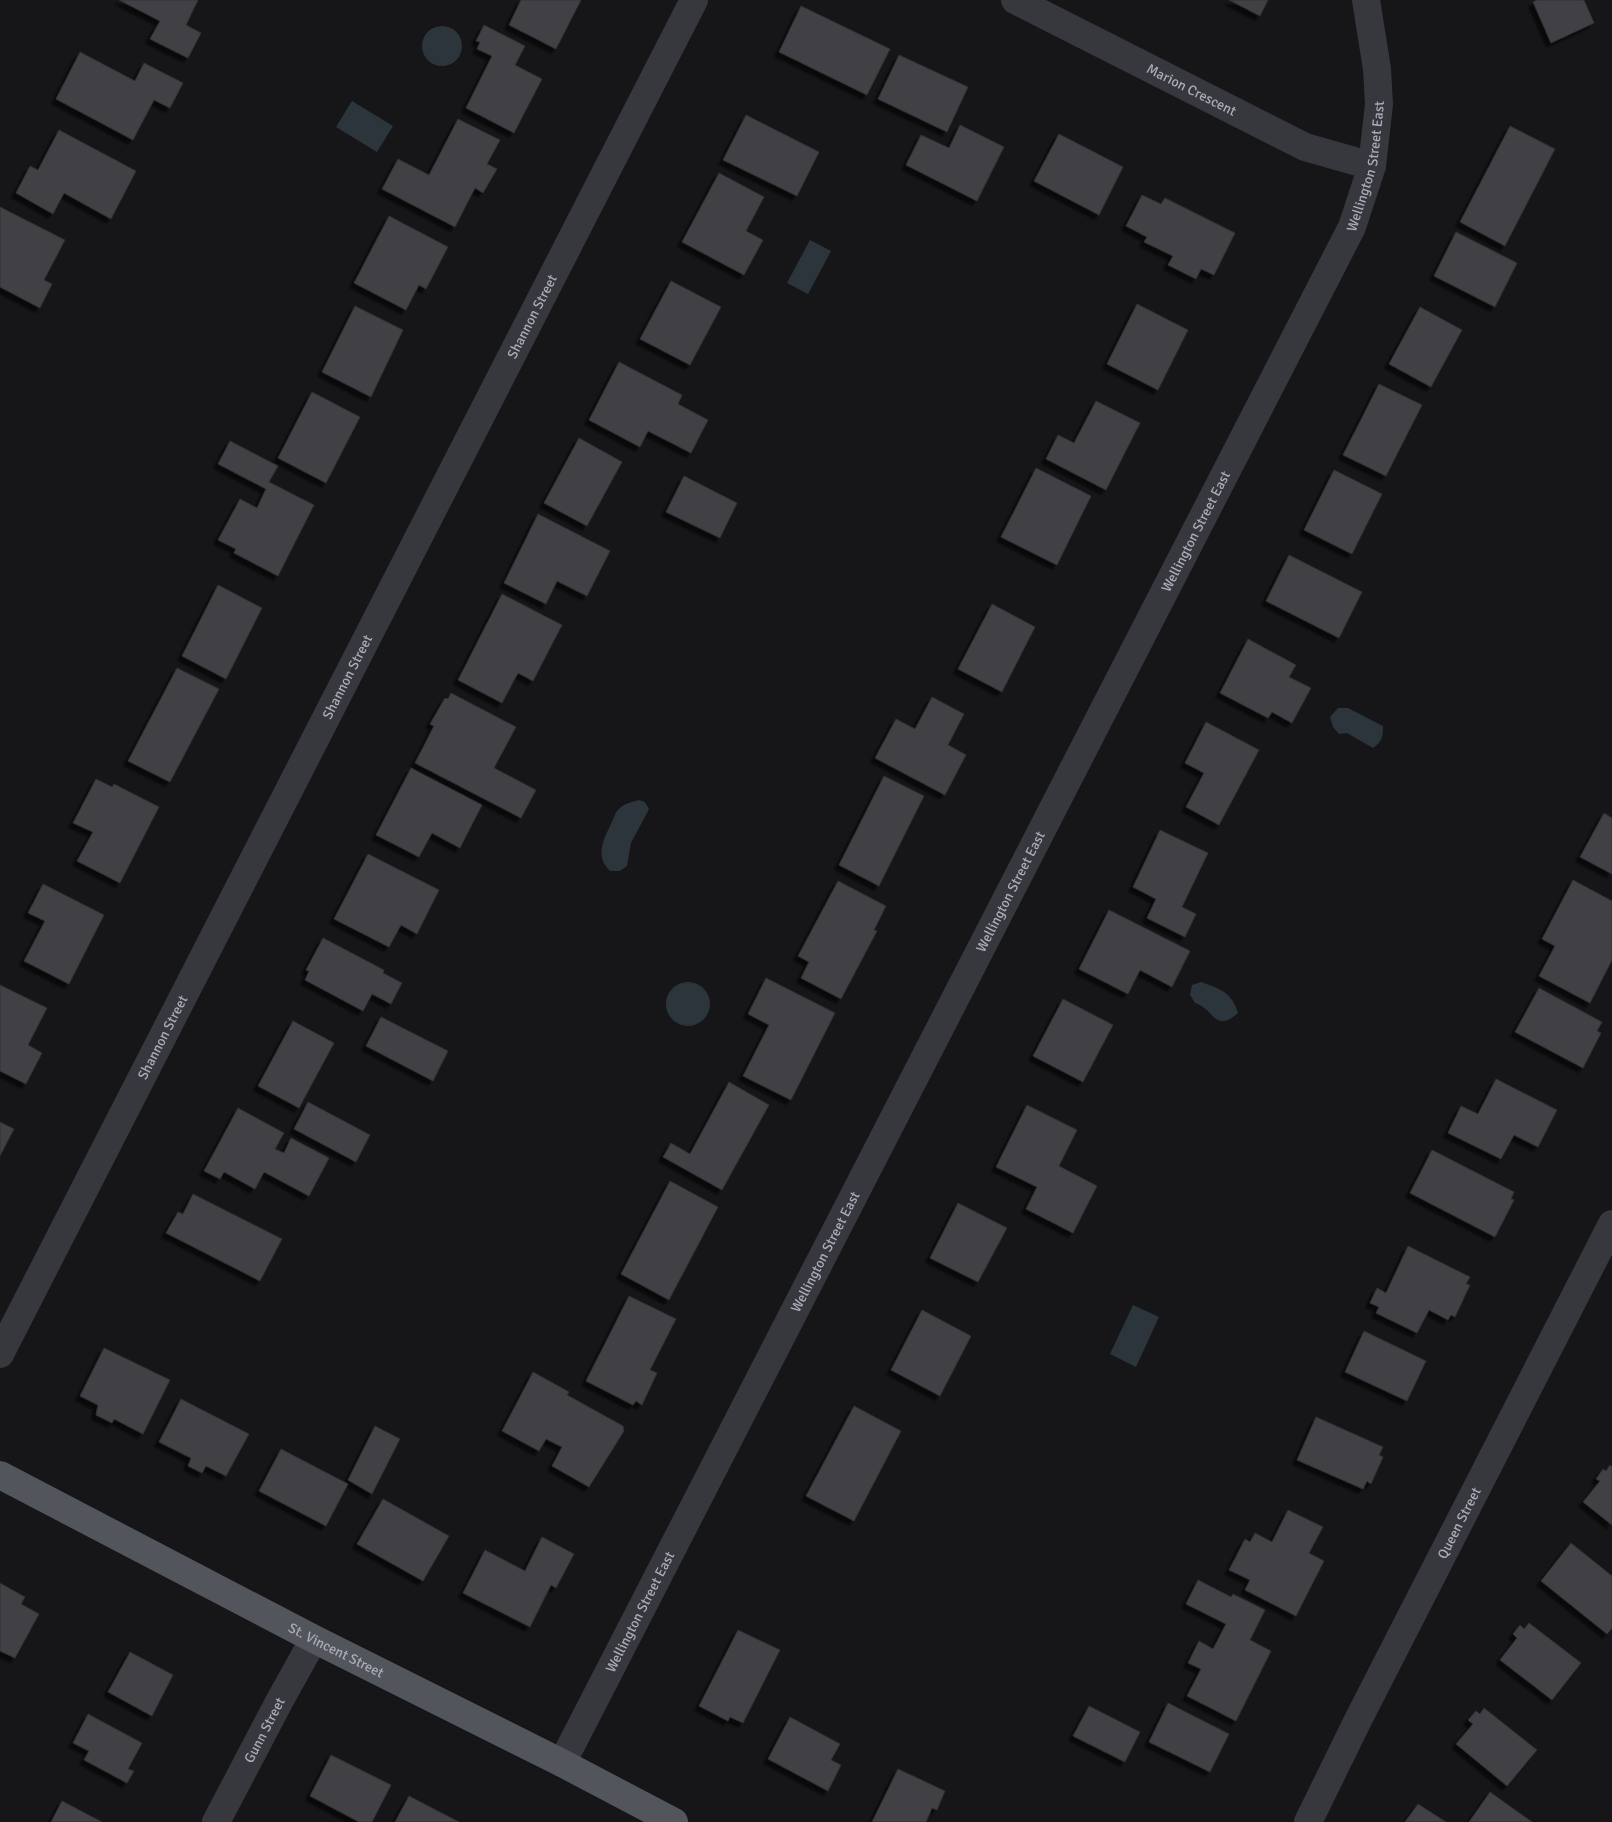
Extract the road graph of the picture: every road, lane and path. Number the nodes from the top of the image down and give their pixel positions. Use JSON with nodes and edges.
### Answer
{"nodes":[{"id":1,"x":694,"y":0,"type":"edge"},
{"id":2,"x":1015,"y":0,"type":"edge"},
{"id":3,"x":1366,"y":0,"type":"edge"},
{"id":4,"x":1372,"y":166,"type":"junction"},
{"id":5,"x":1612,"y":1224,"type":"edge"},
{"id":6,"x":0,"y":1354,"type":"edge"},
{"id":7,"x":0,"y":1474,"type":"edge"},
{"id":8,"x":314,"y":1638,"type":"junction"},
{"id":9,"x":562,"y":1763,"type":"junction"},
{"id":10,"x":216,"y":1822,"type":"edge"},
{"id":11,"x":674,"y":1822,"type":"edge"},
{"id":12,"x":1308,"y":1822,"type":"edge"}],
"edges":[{"from":1,"to":6,"type":"street","name":"Shannon Street"},
{"from":2,"to":4,"type":"street","name":"Marion Crescent"},
{"from":3,"to":4,"type":"street","name":"Wellington Street East"},
{"from":4,"to":9,"type":"street","name":"Wellington Street East"},
{"from":5,"to":12,"type":"street","name":"Queen Street"},
{"from":7,"to":8,"type":"main road","name":"St. Vincent Street"},
{"from":8,"to":9,"type":"main road","name":"St. Vincent Street"},
{"from":8,"to":10,"type":"street","name":"Gunn Street"},
{"from":9,"to":11,"type":"main road","name":"St. Vincent Street"}]}
